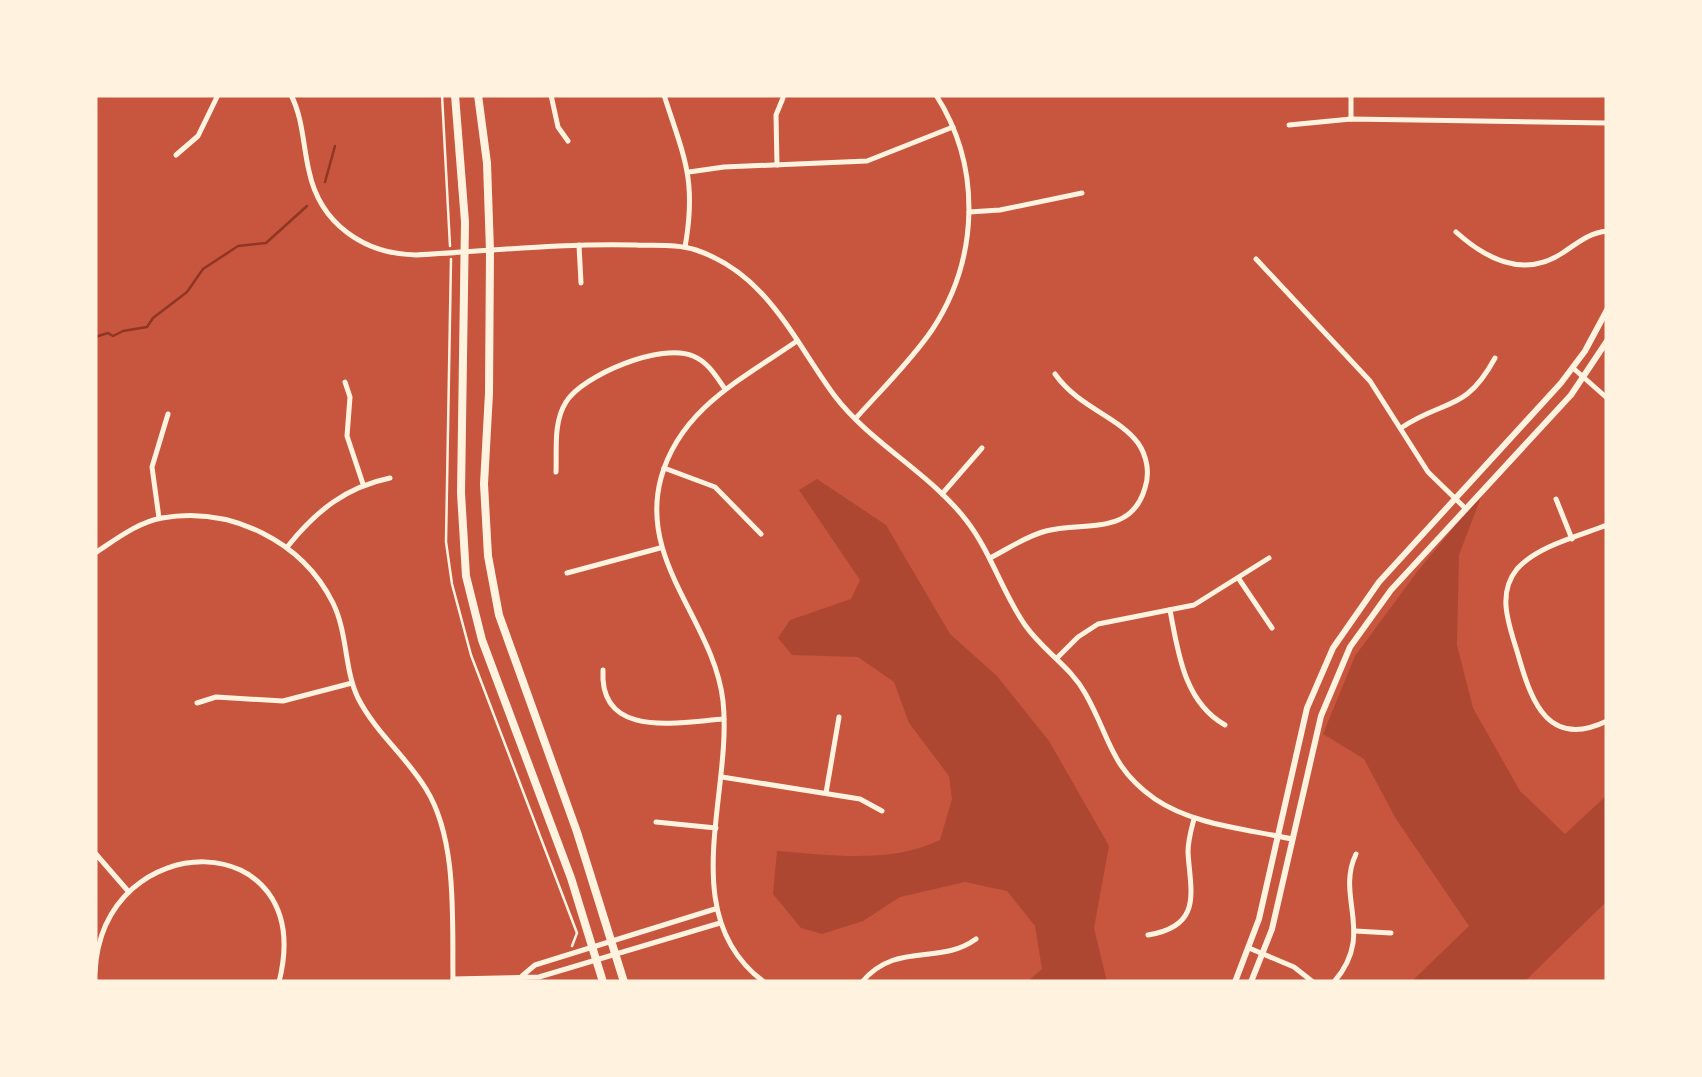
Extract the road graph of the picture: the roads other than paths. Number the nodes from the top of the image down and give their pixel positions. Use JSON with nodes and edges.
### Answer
{"nodes":[{"id":1,"x":218,"y":95,"type":"edge"},
{"id":2,"x":290,"y":95,"type":"edge"},
{"id":3,"x":455,"y":95,"type":"edge"},
{"id":4,"x":478,"y":95,"type":"edge"},
{"id":5,"x":551,"y":95,"type":"edge"},
{"id":6,"x":664,"y":95,"type":"edge"},
{"id":7,"x":936,"y":95,"type":"edge"},
{"id":8,"x":1352,"y":95,"type":"edge"},
{"id":9,"x":783,"y":98,"type":"dead end"},
{"id":10,"x":1351,"y":119,"type":"junction"},
{"id":11,"x":1607,"y":123,"type":"edge"},
{"id":12,"x":1289,"y":125,"type":"dead end"},
{"id":13,"x":953,"y":128,"type":"junction"},
{"id":14,"x":568,"y":141,"type":"dead end"},
{"id":15,"x":176,"y":155,"type":"dead end"},
{"id":16,"x":777,"y":165,"type":"junction"},
{"id":17,"x":690,"y":172,"type":"junction"},
{"id":18,"x":1082,"y":193,"type":"dead end"},
{"id":19,"x":969,"y":212,"type":"junction"},
{"id":20,"x":1607,"y":231,"type":"edge"},
{"id":21,"x":1456,"y":232,"type":"dead end"},
{"id":22,"x":579,"y":245,"type":"junction"},
{"id":23,"x":685,"y":247,"type":"junction"},
{"id":24,"x":490,"y":251,"type":"junction"},
{"id":25,"x":466,"y":252,"type":"junction"},
{"id":26,"x":1256,"y":259,"type":"dead end"},
{"id":27,"x":580,"y":282,"type":"dead end"},
{"id":28,"x":1607,"y":310,"type":"edge"},
{"id":29,"x":797,"y":341,"type":"junction"},
{"id":30,"x":1607,"y":341,"type":"edge"},
{"id":31,"x":1495,"y":358,"type":"dead end"},
{"id":32,"x":1573,"y":368,"type":"junction"},
{"id":33,"x":1054,"y":374,"type":"dead end"},
{"id":34,"x":1584,"y":378,"type":"junction"},
{"id":35,"x":344,"y":382,"type":"dead end"},
{"id":36,"x":725,"y":389,"type":"junction"},
{"id":37,"x":1607,"y":398,"type":"edge"},
{"id":38,"x":168,"y":414,"type":"dead end"},
{"id":39,"x":856,"y":418,"type":"junction"},
{"id":40,"x":1401,"y":428,"type":"junction"},
{"id":41,"x":982,"y":448,"type":"dead end"},
{"id":42,"x":664,"y":468,"type":"junction"},
{"id":43,"x":556,"y":472,"type":"dead end"},
{"id":44,"x":390,"y":478,"type":"dead end"},
{"id":45,"x":363,"y":484,"type":"junction"},
{"id":46,"x":942,"y":494,"type":"junction"},
{"id":47,"x":1456,"y":499,"type":"junction"},
{"id":48,"x":1556,"y":499,"type":"dead end"},
{"id":49,"x":1466,"y":509,"type":"junction"},
{"id":50,"x":159,"y":518,"type":"junction"},
{"id":51,"x":1607,"y":525,"type":"edge"},
{"id":52,"x":761,"y":534,"type":"dead end"},
{"id":53,"x":1572,"y":539,"type":"junction"},
{"id":54,"x":288,"y":546,"type":"junction"},
{"id":55,"x":660,"y":548,"type":"junction"},
{"id":56,"x":95,"y":553,"type":"edge"},
{"id":57,"x":990,"y":558,"type":"junction"},
{"id":58,"x":1269,"y":558,"type":"dead end"},
{"id":59,"x":567,"y":573,"type":"dead end"},
{"id":60,"x":1239,"y":578,"type":"junction"},
{"id":61,"x":1170,"y":610,"type":"junction"},
{"id":62,"x":1272,"y":628,"type":"dead end"},
{"id":63,"x":1058,"y":658,"type":"junction"},
{"id":64,"x":603,"y":670,"type":"dead end"},
{"id":65,"x":352,"y":683,"type":"junction"},
{"id":66,"x":197,"y":703,"type":"dead end"},
{"id":67,"x":839,"y":717,"type":"dead end"},
{"id":68,"x":724,"y":719,"type":"junction"},
{"id":69,"x":1607,"y":721,"type":"edge"},
{"id":70,"x":1225,"y":724,"type":"dead end"},
{"id":71,"x":722,"y":777,"type":"junction"},
{"id":72,"x":826,"y":793,"type":"junction"},
{"id":73,"x":882,"y":811,"type":"dead end"},
{"id":74,"x":1194,"y":818,"type":"junction"},
{"id":75,"x":656,"y":822,"type":"dead end"},
{"id":76,"x":716,"y":828,"type":"junction"},
{"id":77,"x":1278,"y":836,"type":"junction"},
{"id":78,"x":1292,"y":839,"type":"junction"},
{"id":79,"x":95,"y":853,"type":"edge"},
{"id":80,"x":1356,"y":854,"type":"dead end"},
{"id":81,"x":128,"y":891,"type":"junction"},
{"id":82,"x":716,"y":909,"type":"junction"},
{"id":83,"x":720,"y":923,"type":"junction"},
{"id":84,"x":1355,"y":931,"type":"junction"},
{"id":85,"x":1390,"y":933,"type":"dead end"},
{"id":86,"x":1148,"y":935,"type":"dead end"},
{"id":87,"x":976,"y":939,"type":"dead end"},
{"id":88,"x":613,"y":940,"type":"junction"},
{"id":89,"x":593,"y":947,"type":"junction"},
{"id":90,"x":1250,"y":948,"type":"junction"},
{"id":91,"x":1264,"y":953,"type":"junction"},
{"id":92,"x":617,"y":955,"type":"junction"},
{"id":93,"x":597,"y":961,"type":"junction"},
{"id":94,"x":95,"y":972,"type":"edge"},
{"id":95,"x":522,"y":976,"type":"junction"},
{"id":96,"x":453,"y":981,"type":"edge"},
{"id":97,"x":280,"y":982,"type":"edge"},
{"id":98,"x":603,"y":982,"type":"edge"},
{"id":99,"x":624,"y":982,"type":"edge"},
{"id":100,"x":764,"y":982,"type":"edge"},
{"id":101,"x":862,"y":982,"type":"edge"},
{"id":102,"x":1234,"y":982,"type":"edge"},
{"id":103,"x":1251,"y":982,"type":"edge"},
{"id":104,"x":1313,"y":982,"type":"edge"},
{"id":105,"x":1334,"y":982,"type":"edge"}],
"edges":[{"from":1,"to":15,"type":"street"},
{"from":2,"to":25,"type":"street"},
{"from":3,"to":25,"type":"highway"},
{"from":4,"to":24,"type":"highway"},
{"from":5,"to":14,"type":"street"},
{"from":6,"to":17,"type":"street"},
{"from":7,"to":13,"type":"street"},
{"from":8,"to":10,"type":"street"},
{"from":9,"to":16,"type":"street"},
{"from":10,"to":11,"type":"street"},
{"from":10,"to":12,"type":"street"},
{"from":13,"to":16,"type":"street"},
{"from":13,"to":19,"type":"street"},
{"from":16,"to":17,"type":"street"},
{"from":17,"to":23,"type":"street"},
{"from":18,"to":19,"type":"street"},
{"from":19,"to":39,"type":"street"},
{"from":20,"to":21,"type":"street"},
{"from":22,"to":23,"type":"street"},
{"from":22,"to":24,"type":"street"},
{"from":22,"to":27,"type":"street"},
{"from":23,"to":29,"type":"street"},
{"from":24,"to":25,"type":"street"},
{"from":24,"to":88,"type":"highway"},
{"from":25,"to":89,"type":"highway"},
{"from":26,"to":40,"type":"street"},
{"from":28,"to":32,"type":"main road"},
{"from":29,"to":36,"type":"street"},
{"from":29,"to":39,"type":"street"},
{"from":30,"to":34,"type":"main road"},
{"from":31,"to":40,"type":"street"},
{"from":32,"to":34,"type":"street"},
{"from":32,"to":47,"type":"main road"},
{"from":33,"to":57,"type":"street"},
{"from":34,"to":37,"type":"street"},
{"from":34,"to":49,"type":"main road"},
{"from":35,"to":45,"type":"street"},
{"from":36,"to":42,"type":"street"},
{"from":36,"to":43,"type":"street"},
{"from":38,"to":50,"type":"street"},
{"from":39,"to":46,"type":"street"},
{"from":40,"to":47,"type":"street"},
{"from":41,"to":46,"type":"street"},
{"from":42,"to":52,"type":"street"},
{"from":42,"to":55,"type":"street"},
{"from":44,"to":45,"type":"street"},
{"from":45,"to":54,"type":"street"},
{"from":46,"to":57,"type":"street"},
{"from":47,"to":49,"type":"street"},
{"from":47,"to":77,"type":"main road"},
{"from":48,"to":53,"type":"street"},
{"from":49,"to":78,"type":"main road"},
{"from":50,"to":54,"type":"street"},
{"from":50,"to":56,"type":"street"},
{"from":51,"to":53,"type":"street"},
{"from":53,"to":69,"type":"street"},
{"from":54,"to":65,"type":"street"},
{"from":55,"to":59,"type":"street"},
{"from":55,"to":68,"type":"street"},
{"from":57,"to":63,"type":"street"},
{"from":58,"to":60,"type":"street"},
{"from":60,"to":61,"type":"street"},
{"from":60,"to":62,"type":"street"},
{"from":61,"to":63,"type":"street"},
{"from":61,"to":70,"type":"street"},
{"from":63,"to":74,"type":"street"},
{"from":64,"to":68,"type":"street"},
{"from":65,"to":66,"type":"street"},
{"from":65,"to":96,"type":"street"},
{"from":67,"to":72,"type":"street"},
{"from":68,"to":71,"type":"street"},
{"from":71,"to":72,"type":"street"},
{"from":71,"to":76,"type":"street"},
{"from":72,"to":73,"type":"street"},
{"from":74,"to":77,"type":"street"},
{"from":74,"to":86,"type":"street"},
{"from":75,"to":76,"type":"street"},
{"from":76,"to":82,"type":"street"},
{"from":77,"to":78,"type":"street"},
{"from":77,"to":90,"type":"main road"},
{"from":78,"to":91,"type":"main road"},
{"from":79,"to":81,"type":"street"},
{"from":80,"to":84,"type":"street"},
{"from":81,"to":94,"type":"street"},
{"from":81,"to":97,"type":"street"},
{"from":82,"to":83,"type":"street"},
{"from":82,"to":88,"type":"street"},
{"from":83,"to":92,"type":"street"},
{"from":83,"to":100,"type":"street"},
{"from":84,"to":85,"type":"street"},
{"from":84,"to":105,"type":"street"},
{"from":87,"to":101,"type":"street"},
{"from":88,"to":89,"type":"street"},
{"from":88,"to":92,"type":"highway"},
{"from":89,"to":93,"type":"highway"},
{"from":89,"to":95,"type":"street"},
{"from":90,"to":91,"type":"street"},
{"from":90,"to":102,"type":"main road"},
{"from":91,"to":103,"type":"main road"},
{"from":91,"to":104,"type":"street"},
{"from":92,"to":93,"type":"street"},
{"from":92,"to":99,"type":"highway"},
{"from":93,"to":95,"type":"street"},
{"from":93,"to":98,"type":"highway"},
{"from":95,"to":96,"type":"street"}]}
